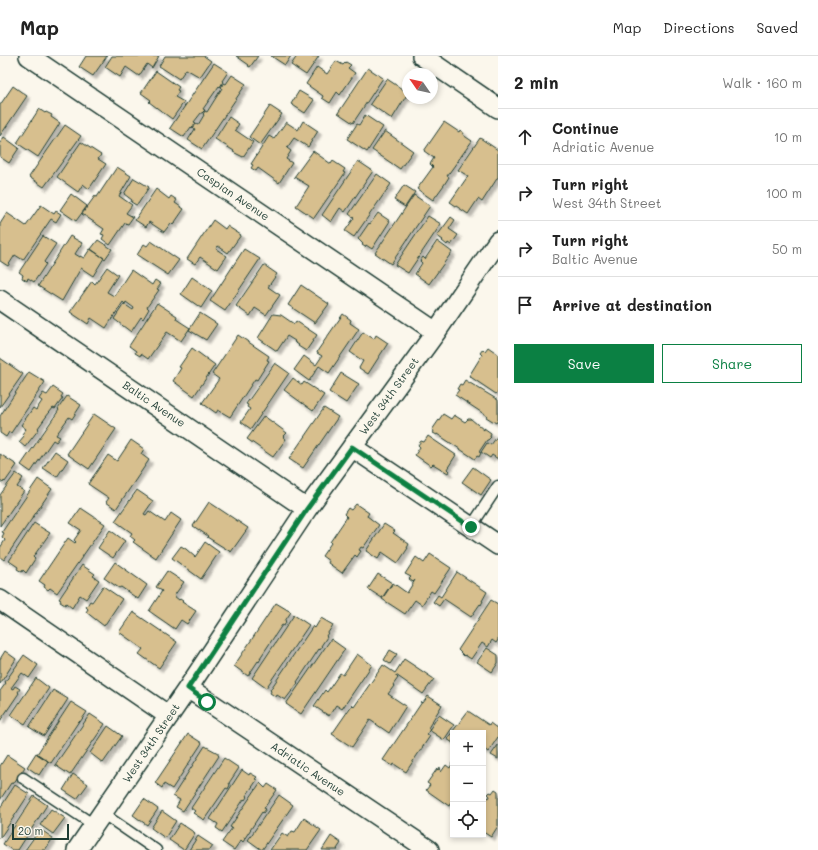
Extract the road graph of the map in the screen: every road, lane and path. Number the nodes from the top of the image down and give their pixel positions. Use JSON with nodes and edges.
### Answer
{"nodes":[{"id":1,"x":29,"y":56,"type":"edge"},
{"id":2,"x":422,"y":56,"type":"edge"},
{"id":3,"x":498,"y":108,"type":"edge"},
{"id":4,"x":498,"y":241,"type":"edge"},
{"id":5,"x":0,"y":300,"type":"edge"},
{"id":6,"x":436,"y":332,"type":"junction"},
{"id":7,"x":352,"y":447,"type":"junction"},
{"id":8,"x":498,"y":486,"type":"edge"},
{"id":9,"x":307,"y":509,"type":"junction"},
{"id":10,"x":471,"y":527,"type":"junction"},
{"id":11,"x":498,"y":545,"type":"edge"},
{"id":12,"x":0,"y":600,"type":"edge"},
{"id":13,"x":188,"y":688,"type":"junction"},
{"id":14,"x":169,"y":716,"type":"junction"},
{"id":15,"x":23,"y":778,"type":"dead end"},
{"id":16,"x":98,"y":819,"type":"junction"},
{"id":17,"x":77,"y":850,"type":"edge"},
{"id":18,"x":156,"y":850,"type":"edge"},
{"id":19,"x":429,"y":850,"type":"edge"}],
"edges":[{"from":1,"to":6,"type":"street","name":"Caspian Avenue"},
{"from":2,"to":3,"type":"street"},
{"from":4,"to":6,"type":"street","name":"West 34th Street"},
{"from":5,"to":9,"type":"street","name":"Baltic Avenue"},
{"from":6,"to":7,"type":"street","name":"West 34th Street"},
{"from":7,"to":9,"type":"street","name":"West 34th Street"},
{"from":7,"to":10,"type":"street"},
{"from":8,"to":10,"type":"lane"},
{"from":9,"to":13,"type":"street","name":"West 34th Street"},
{"from":10,"to":11,"type":"street"},
{"from":12,"to":14,"type":"street"},
{"from":13,"to":14,"type":"street","name":"West 34th Street"},
{"from":13,"to":19,"type":"street","name":"Adriatic Avenue"},
{"from":14,"to":16,"type":"street","name":"West 34th Street"},
{"from":15,"to":16,"type":"lane"},
{"from":16,"to":17,"type":"street","name":"West 34th Street"},
{"from":16,"to":18,"type":"lane"}]}
